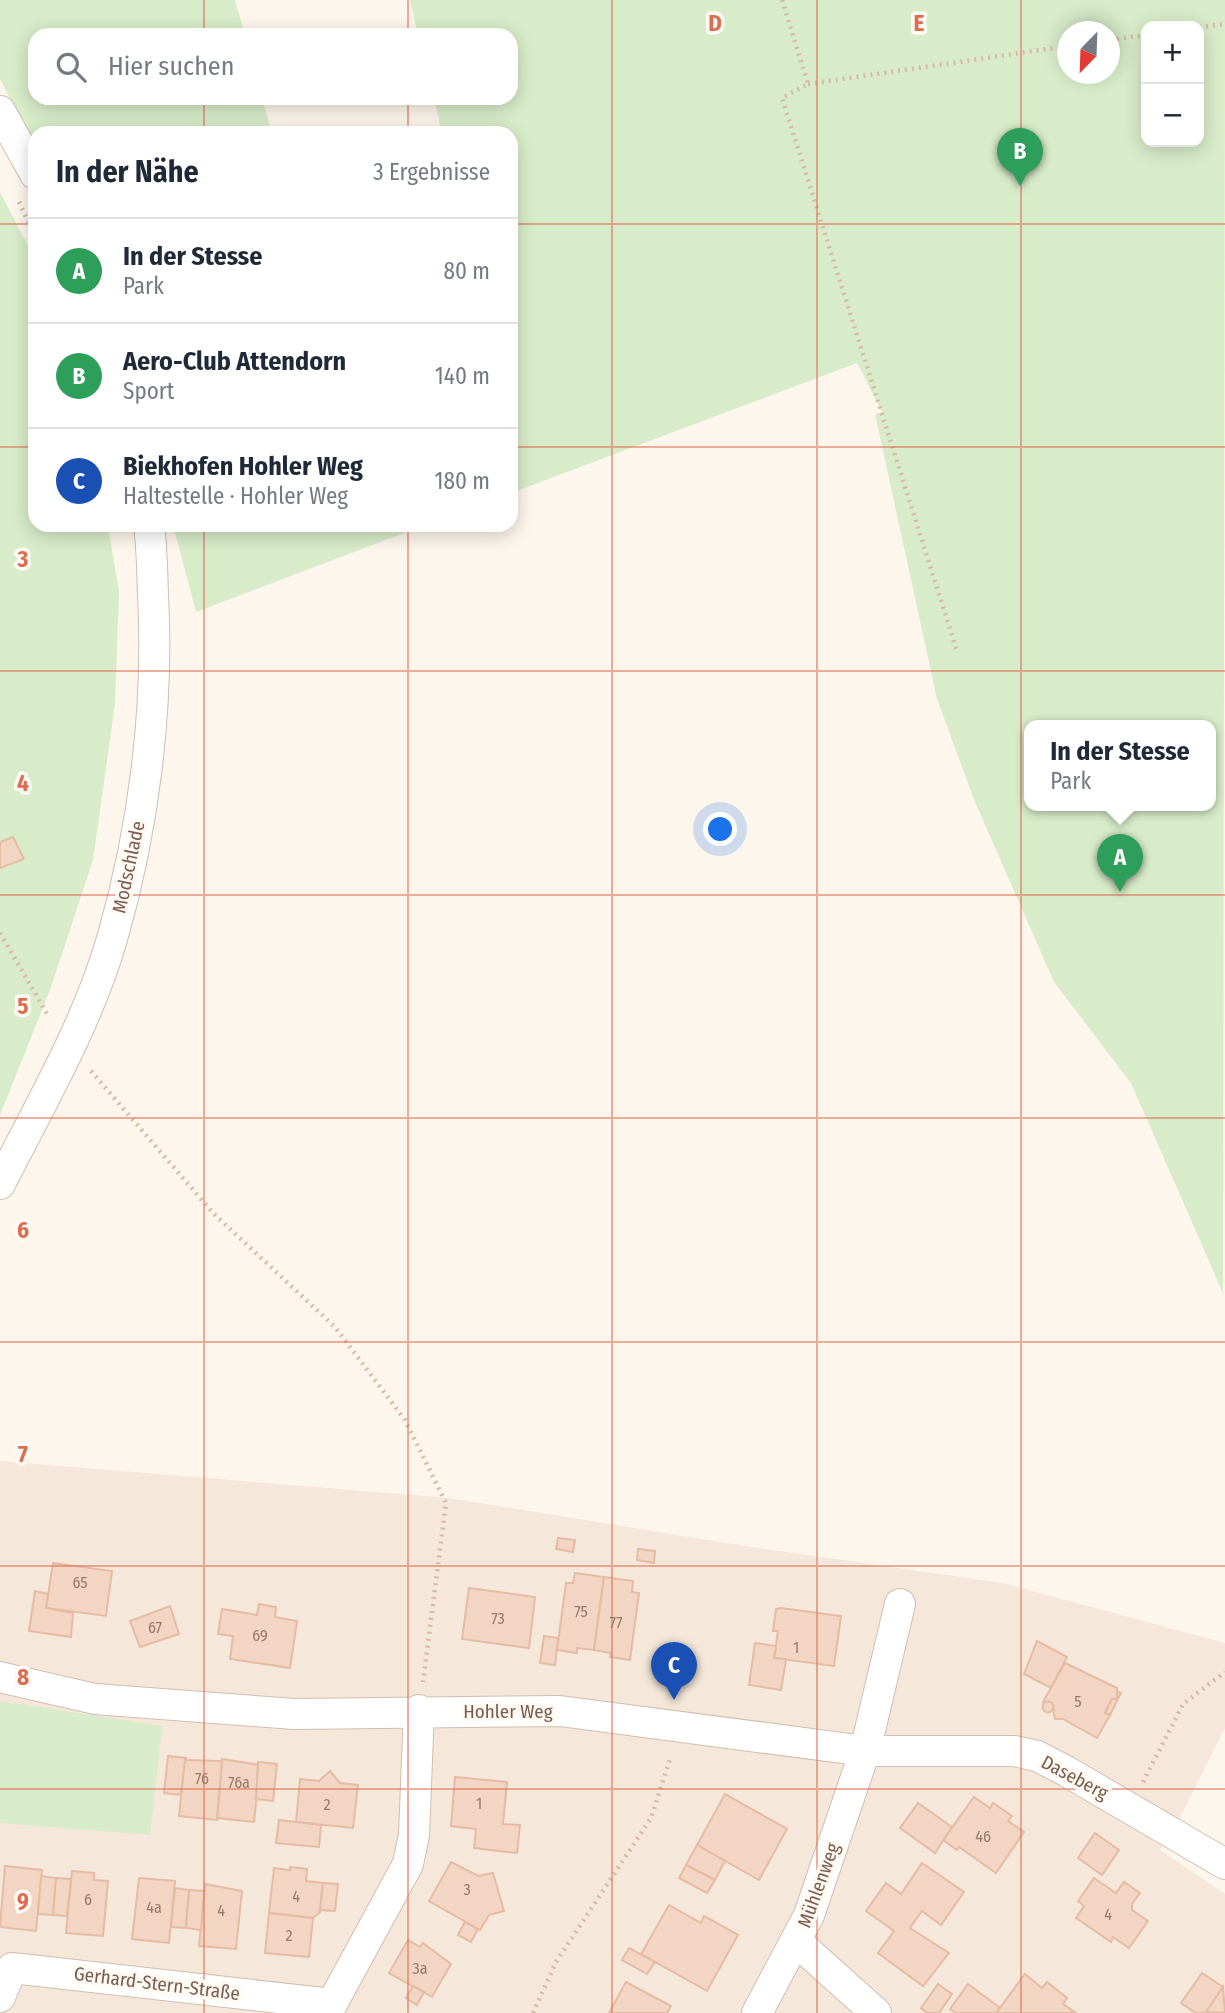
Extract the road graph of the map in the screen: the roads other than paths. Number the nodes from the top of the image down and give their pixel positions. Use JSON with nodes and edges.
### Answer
{"nodes":[{"id":1,"x":0,"y":111,"type":"edge"},
{"id":2,"x":28,"y":161,"type":"edge"},
{"id":3,"x":149,"y":532,"type":"edge"},
{"id":4,"x":0,"y":1184,"type":"edge"},
{"id":5,"x":900,"y":1604,"type":"dead end"},
{"id":6,"x":0,"y":1677,"type":"edge"},
{"id":7,"x":419,"y":1710,"type":"junction"},
{"id":8,"x":865,"y":1751,"type":"junction"},
{"id":9,"x":1225,"y":1864,"type":"edge"},
{"id":10,"x":797,"y":1942,"type":"junction"},
{"id":11,"x":0,"y":1997,"type":"edge"},
{"id":12,"x":330,"y":2009,"type":"edge"},
{"id":13,"x":757,"y":2013,"type":"edge"},
{"id":14,"x":876,"y":2013,"type":"edge"}],
"edges":[{"from":1,"to":2,"type":"street"},
{"from":3,"to":4,"type":"street","name":"Modschlade"},
{"from":5,"to":8,"type":"street"},
{"from":6,"to":7,"type":"street","name":"Hohler Weg"},
{"from":7,"to":8,"type":"street","name":"Hohler Weg"},
{"from":7,"to":12,"type":"street"},
{"from":8,"to":9,"type":"street","name":"Daseberg"},
{"from":8,"to":10,"type":"street","name":"Mühlenweg"},
{"from":10,"to":13,"type":"street","name":"Mühlenweg"},
{"from":10,"to":14,"type":"street"},
{"from":11,"to":12,"type":"street","name":"Gerhard-Stern-Straße"}]}
